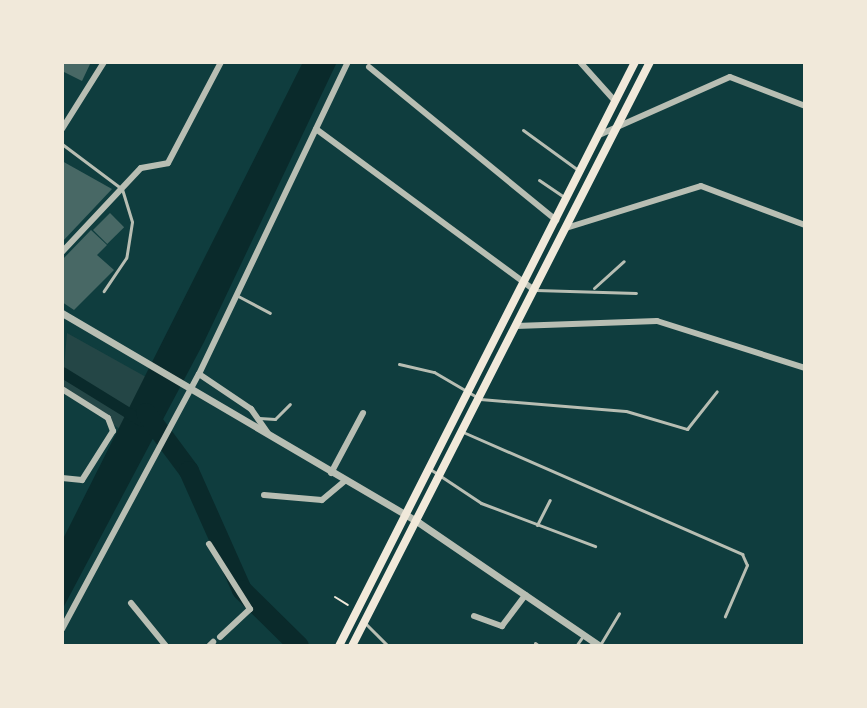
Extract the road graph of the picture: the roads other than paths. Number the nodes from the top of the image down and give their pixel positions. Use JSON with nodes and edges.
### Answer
{"nodes":[{"id":1,"x":104,"y":62,"type":"edge"},
{"id":2,"x":221,"y":62,"type":"edge"},
{"id":3,"x":348,"y":62,"type":"edge"},
{"id":4,"x":580,"y":62,"type":"edge"},
{"id":5,"x":635,"y":62,"type":"edge"},
{"id":6,"x":650,"y":62,"type":"edge"},
{"id":7,"x":369,"y":67,"type":"dead end"},
{"id":8,"x":615,"y":101,"type":"junction"},
{"id":9,"x":805,"y":106,"type":"edge"},
{"id":10,"x":62,"y":129,"type":"edge"},
{"id":11,"x":316,"y":129,"type":"junction"},
{"id":12,"x":523,"y":130,"type":"dead end"},
{"id":13,"x":615,"y":130,"type":"junction"},
{"id":14,"x":598,"y":136,"type":"junction"},
{"id":15,"x":62,"y":144,"type":"edge"},
{"id":16,"x":580,"y":171,"type":"junction"},
{"id":17,"x":539,"y":180,"type":"dead end"},
{"id":18,"x":122,"y":189,"type":"junction"},
{"id":19,"x":566,"y":198,"type":"junction"},
{"id":20,"x":556,"y":220,"type":"junction"},
{"id":21,"x":805,"y":225,"type":"edge"},
{"id":22,"x":566,"y":228,"type":"junction"},
{"id":23,"x":62,"y":252,"type":"edge"},
{"id":24,"x":624,"y":261,"type":"dead end"},
{"id":25,"x":522,"y":286,"type":"junction"},
{"id":26,"x":594,"y":288,"type":"junction"},
{"id":27,"x":534,"y":290,"type":"junction"},
{"id":28,"x":104,"y":291,"type":"dead end"},
{"id":29,"x":636,"y":293,"type":"dead end"},
{"id":30,"x":237,"y":295,"type":"junction"},
{"id":31,"x":62,"y":313,"type":"edge"},
{"id":32,"x":270,"y":313,"type":"dead end"},
{"id":33,"x":516,"y":326,"type":"junction"},
{"id":34,"x":399,"y":364,"type":"dead end"},
{"id":35,"x":805,"y":368,"type":"edge"},
{"id":36,"x":199,"y":374,"type":"junction"},
{"id":37,"x":62,"y":389,"type":"edge"},
{"id":38,"x":717,"y":391,"type":"dead end"},
{"id":39,"x":468,"y":393,"type":"junction"},
{"id":40,"x":480,"y":399,"type":"junction"},
{"id":41,"x":290,"y":404,"type":"dead end"},
{"id":42,"x":363,"y":413,"type":"dead end"},
{"id":43,"x":259,"y":418,"type":"junction"},
{"id":44,"x":463,"y":432,"type":"junction"},
{"id":45,"x":273,"y":440,"type":"junction"},
{"id":46,"x":430,"y":469,"type":"junction"},
{"id":47,"x":331,"y":473,"type":"junction"},
{"id":48,"x":441,"y":476,"type":"junction"},
{"id":49,"x":62,"y":478,"type":"edge"},
{"id":50,"x":345,"y":481,"type":"junction"},
{"id":51,"x":264,"y":495,"type":"dead end"},
{"id":52,"x":550,"y":500,"type":"dead end"},
{"id":53,"x":406,"y":516,"type":"junction"},
{"id":54,"x":418,"y":522,"type":"junction"},
{"id":55,"x":537,"y":526,"type":"junction"},
{"id":56,"x":209,"y":544,"type":"dead end"},
{"id":57,"x":595,"y":546,"type":"dead end"},
{"id":58,"x":525,"y":595,"type":"junction"},
{"id":59,"x":131,"y":603,"type":"dead end"},
{"id":60,"x":357,"y":610,"type":"junction"},
{"id":61,"x":619,"y":613,"type":"dead end"},
{"id":62,"x":474,"y":616,"type":"dead end"},
{"id":63,"x":725,"y":616,"type":"dead end"},
{"id":64,"x":366,"y":619,"type":"junction"},
{"id":65,"x":62,"y":629,"type":"edge"},
{"id":66,"x":584,"y":635,"type":"junction"},
{"id":67,"x":220,"y":637,"type":"dead end"},
{"id":68,"x":166,"y":646,"type":"edge"},
{"id":69,"x":339,"y":646,"type":"edge"},
{"id":70,"x":352,"y":646,"type":"edge"},
{"id":71,"x":388,"y":646,"type":"edge"},
{"id":72,"x":576,"y":646,"type":"edge"},
{"id":73,"x":600,"y":646,"type":"edge"}],
"edges":[{"from":1,"to":10,"type":"street"},
{"from":2,"to":18,"type":"street"},
{"from":3,"to":11,"type":"street"},
{"from":4,"to":8,"type":"street"},
{"from":5,"to":8,"type":"main road"},
{"from":6,"to":13,"type":"main road"},
{"from":7,"to":20,"type":"street"},
{"from":8,"to":14,"type":"main road"},
{"from":9,"to":13,"type":"street"},
{"from":11,"to":25,"type":"street"},
{"from":11,"to":30,"type":"street"},
{"from":12,"to":16,"type":"lane"},
{"from":13,"to":14,"type":"street"},
{"from":13,"to":22,"type":"main road"},
{"from":14,"to":16,"type":"main road"},
{"from":15,"to":18,"type":"lane"},
{"from":16,"to":19,"type":"main road"},
{"from":17,"to":19,"type":"lane"},
{"from":18,"to":23,"type":"street"},
{"from":18,"to":28,"type":"lane"},
{"from":19,"to":20,"type":"main road"},
{"from":20,"to":25,"type":"main road"},
{"from":21,"to":22,"type":"street"},
{"from":22,"to":27,"type":"main road"},
{"from":24,"to":26,"type":"lane"},
{"from":25,"to":27,"type":"street"},
{"from":25,"to":39,"type":"main road"},
{"from":26,"to":27,"type":"lane"},
{"from":26,"to":29,"type":"lane"},
{"from":27,"to":33,"type":"main road"},
{"from":30,"to":32,"type":"lane"},
{"from":30,"to":36,"type":"street"},
{"from":31,"to":45,"type":"street"},
{"from":33,"to":35,"type":"street"},
{"from":33,"to":40,"type":"main road"},
{"from":34,"to":39,"type":"lane"},
{"from":36,"to":43,"type":"street"},
{"from":36,"to":65,"type":"street"},
{"from":37,"to":49,"type":"street"},
{"from":38,"to":40,"type":"lane"},
{"from":39,"to":40,"type":"lane"},
{"from":39,"to":46,"type":"main road"},
{"from":40,"to":44,"type":"main road"},
{"from":41,"to":43,"type":"lane"},
{"from":42,"to":47,"type":"street"},
{"from":43,"to":45,"type":"street"},
{"from":44,"to":48,"type":"main road"},
{"from":44,"to":63,"type":"lane"},
{"from":45,"to":47,"type":"street"},
{"from":46,"to":48,"type":"lane"},
{"from":46,"to":53,"type":"main road"},
{"from":47,"to":50,"type":"street"},
{"from":48,"to":54,"type":"main road"},
{"from":48,"to":55,"type":"lane"},
{"from":50,"to":51,"type":"street"},
{"from":50,"to":53,"type":"street"},
{"from":52,"to":55,"type":"lane"},
{"from":53,"to":54,"type":"street"},
{"from":53,"to":60,"type":"main road"},
{"from":54,"to":58,"type":"street"},
{"from":54,"to":64,"type":"main road"},
{"from":55,"to":57,"type":"lane"},
{"from":56,"to":67,"type":"street"},
{"from":58,"to":62,"type":"street"},
{"from":58,"to":66,"type":"street"},
{"from":59,"to":68,"type":"street"},
{"from":60,"to":64,"type":"street"},
{"from":60,"to":69,"type":"main road"},
{"from":61,"to":73,"type":"lane"},
{"from":64,"to":70,"type":"main road"},
{"from":64,"to":71,"type":"lane"},
{"from":66,"to":72,"type":"lane"},
{"from":66,"to":73,"type":"street"}]}
